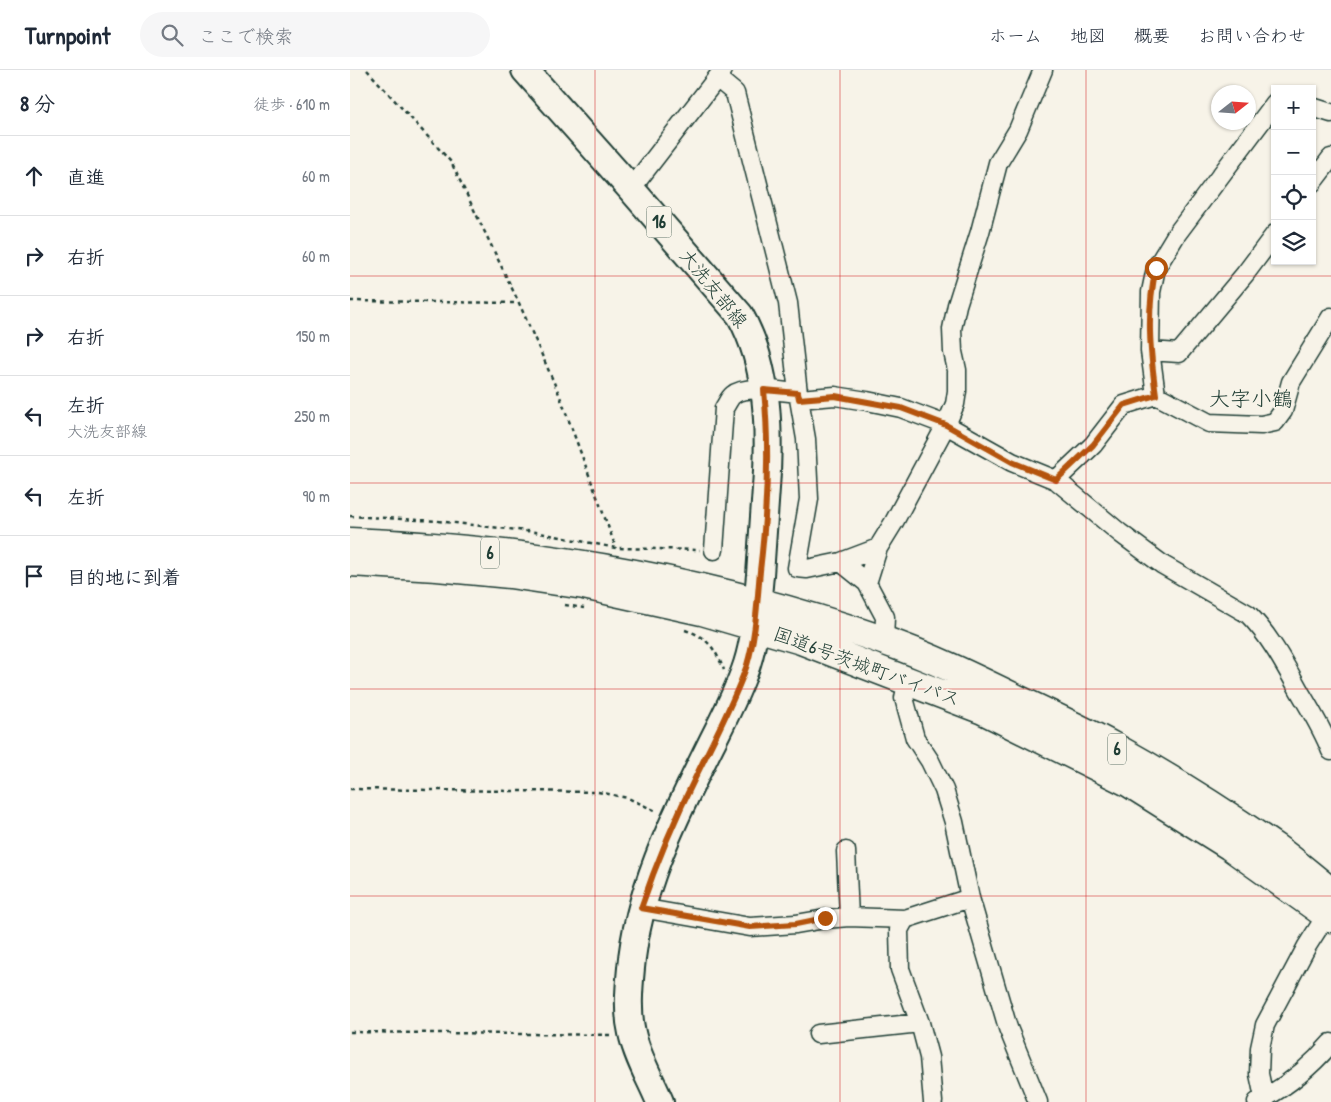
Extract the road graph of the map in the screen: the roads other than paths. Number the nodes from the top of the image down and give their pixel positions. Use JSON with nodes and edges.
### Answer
{"nodes":[{"id":1,"x":525,"y":70,"type":"edge"},
{"id":2,"x":1043,"y":70,"type":"edge"},
{"id":3,"x":720,"y":74,"type":"edge"},
{"id":4,"x":1271,"y":108,"type":"edge"},
{"id":5,"x":1316,"y":108,"type":"edge"},
{"id":6,"x":1331,"y":113,"type":"edge"},
{"id":7,"x":1331,"y":158,"type":"edge"},
{"id":8,"x":1316,"y":178,"type":"edge"},
{"id":9,"x":631,"y":189,"type":"junction"},
{"id":10,"x":1271,"y":239,"type":"edge"},
{"id":11,"x":1331,"y":317,"type":"edge"},
{"id":12,"x":1150,"y":351,"type":"junction"},
{"id":13,"x":764,"y":390,"type":"junction"},
{"id":14,"x":1156,"y":395,"type":"junction"},
{"id":15,"x":798,"y":396,"type":"junction"},
{"id":16,"x":946,"y":425,"type":"junction"},
{"id":17,"x":1056,"y":480,"type":"junction"},
{"id":18,"x":350,"y":542,"type":"edge"},
{"id":19,"x":878,"y":548,"type":"junction"},
{"id":20,"x":714,"y":550,"type":"road end"},
{"id":21,"x":350,"y":562,"type":"edge"},
{"id":22,"x":841,"y":562,"type":"junction"},
{"id":23,"x":866,"y":584,"type":"junction"},
{"id":24,"x":756,"y":614,"type":"junction"},
{"id":25,"x":884,"y":640,"type":"junction"},
{"id":26,"x":908,"y":680,"type":"junction"},
{"id":27,"x":1331,"y":751,"type":"edge"},
{"id":28,"x":846,"y":851,"type":"dead end"},
{"id":29,"x":970,"y":898,"type":"junction"},
{"id":30,"x":641,"y":908,"type":"junction"},
{"id":31,"x":1330,"y":908,"type":"edge"},
{"id":32,"x":848,"y":917,"type":"junction"},
{"id":33,"x":905,"y":919,"type":"junction"},
{"id":34,"x":920,"y":1023,"type":"junction"},
{"id":35,"x":818,"y":1034,"type":"dead end"},
{"id":36,"x":1331,"y":1043,"type":"edge"},
{"id":37,"x":1262,"y":1101,"type":"edge"},
{"id":38,"x":660,"y":1102,"type":"edge"},
{"id":39,"x":933,"y":1102,"type":"edge"},
{"id":40,"x":1038,"y":1102,"type":"edge"}],
"edges":[{"from":1,"to":9,"type":"main road","name":"大洗友部線","number":"16"},
{"from":2,"to":16,"type":"street"},
{"from":3,"to":9,"type":"street"},
{"from":3,"to":15,"type":"street"},
{"from":4,"to":12,"type":"street"},
{"from":5,"to":6,"type":"street"},
{"from":7,"to":8,"type":"street"},
{"from":9,"to":13,"type":"main road","name":"大洗友部線","number":"16"},
{"from":10,"to":12,"type":"street"},
{"from":11,"to":14,"type":"street"},
{"from":12,"to":14,"type":"street"},
{"from":13,"to":15,"type":"street"},
{"from":13,"to":20,"type":"street"},
{"from":13,"to":24,"type":"main road","name":"大洗友部線","number":"16"},
{"from":14,"to":17,"type":"street"},
{"from":15,"to":16,"type":"street"},
{"from":15,"to":22,"type":"street"},
{"from":16,"to":17,"type":"street"},
{"from":16,"to":19,"type":"street"},
{"from":17,"to":27,"type":"street"},
{"from":18,"to":24,"type":"highway","name":"国道6号茨城町バイパス","number":"6"},
{"from":19,"to":22,"type":"street"},
{"from":19,"to":23,"type":"street"},
{"from":21,"to":24,"type":"highway","name":"国道6号茨城町バイパス"},
{"from":22,"to":23,"type":"street"},
{"from":23,"to":25,"type":"street"},
{"from":24,"to":25,"type":"highway","name":"国道6号茨城町バイパス","number":"6"},
{"from":24,"to":26,"type":"highway","name":"国道6号茨城町バイパス"},
{"from":24,"to":30,"type":"main road","name":"大洗友部線","number":"16"},
{"from":25,"to":31,"type":"highway","name":"国道6号茨城町バイパス","number":"6"},
{"from":26,"to":29,"type":"street"},
{"from":26,"to":31,"type":"highway","name":"国道6号茨城町バイパス"},
{"from":28,"to":32,"type":"street"},
{"from":29,"to":33,"type":"street"},
{"from":29,"to":40,"type":"street"},
{"from":30,"to":32,"type":"street"},
{"from":30,"to":38,"type":"main road","name":"大洗友部線","number":"16"},
{"from":31,"to":37,"type":"street"},
{"from":32,"to":33,"type":"street"},
{"from":33,"to":34,"type":"street"},
{"from":34,"to":35,"type":"street"},
{"from":34,"to":39,"type":"street"},
{"from":36,"to":37,"type":"street"}]}
